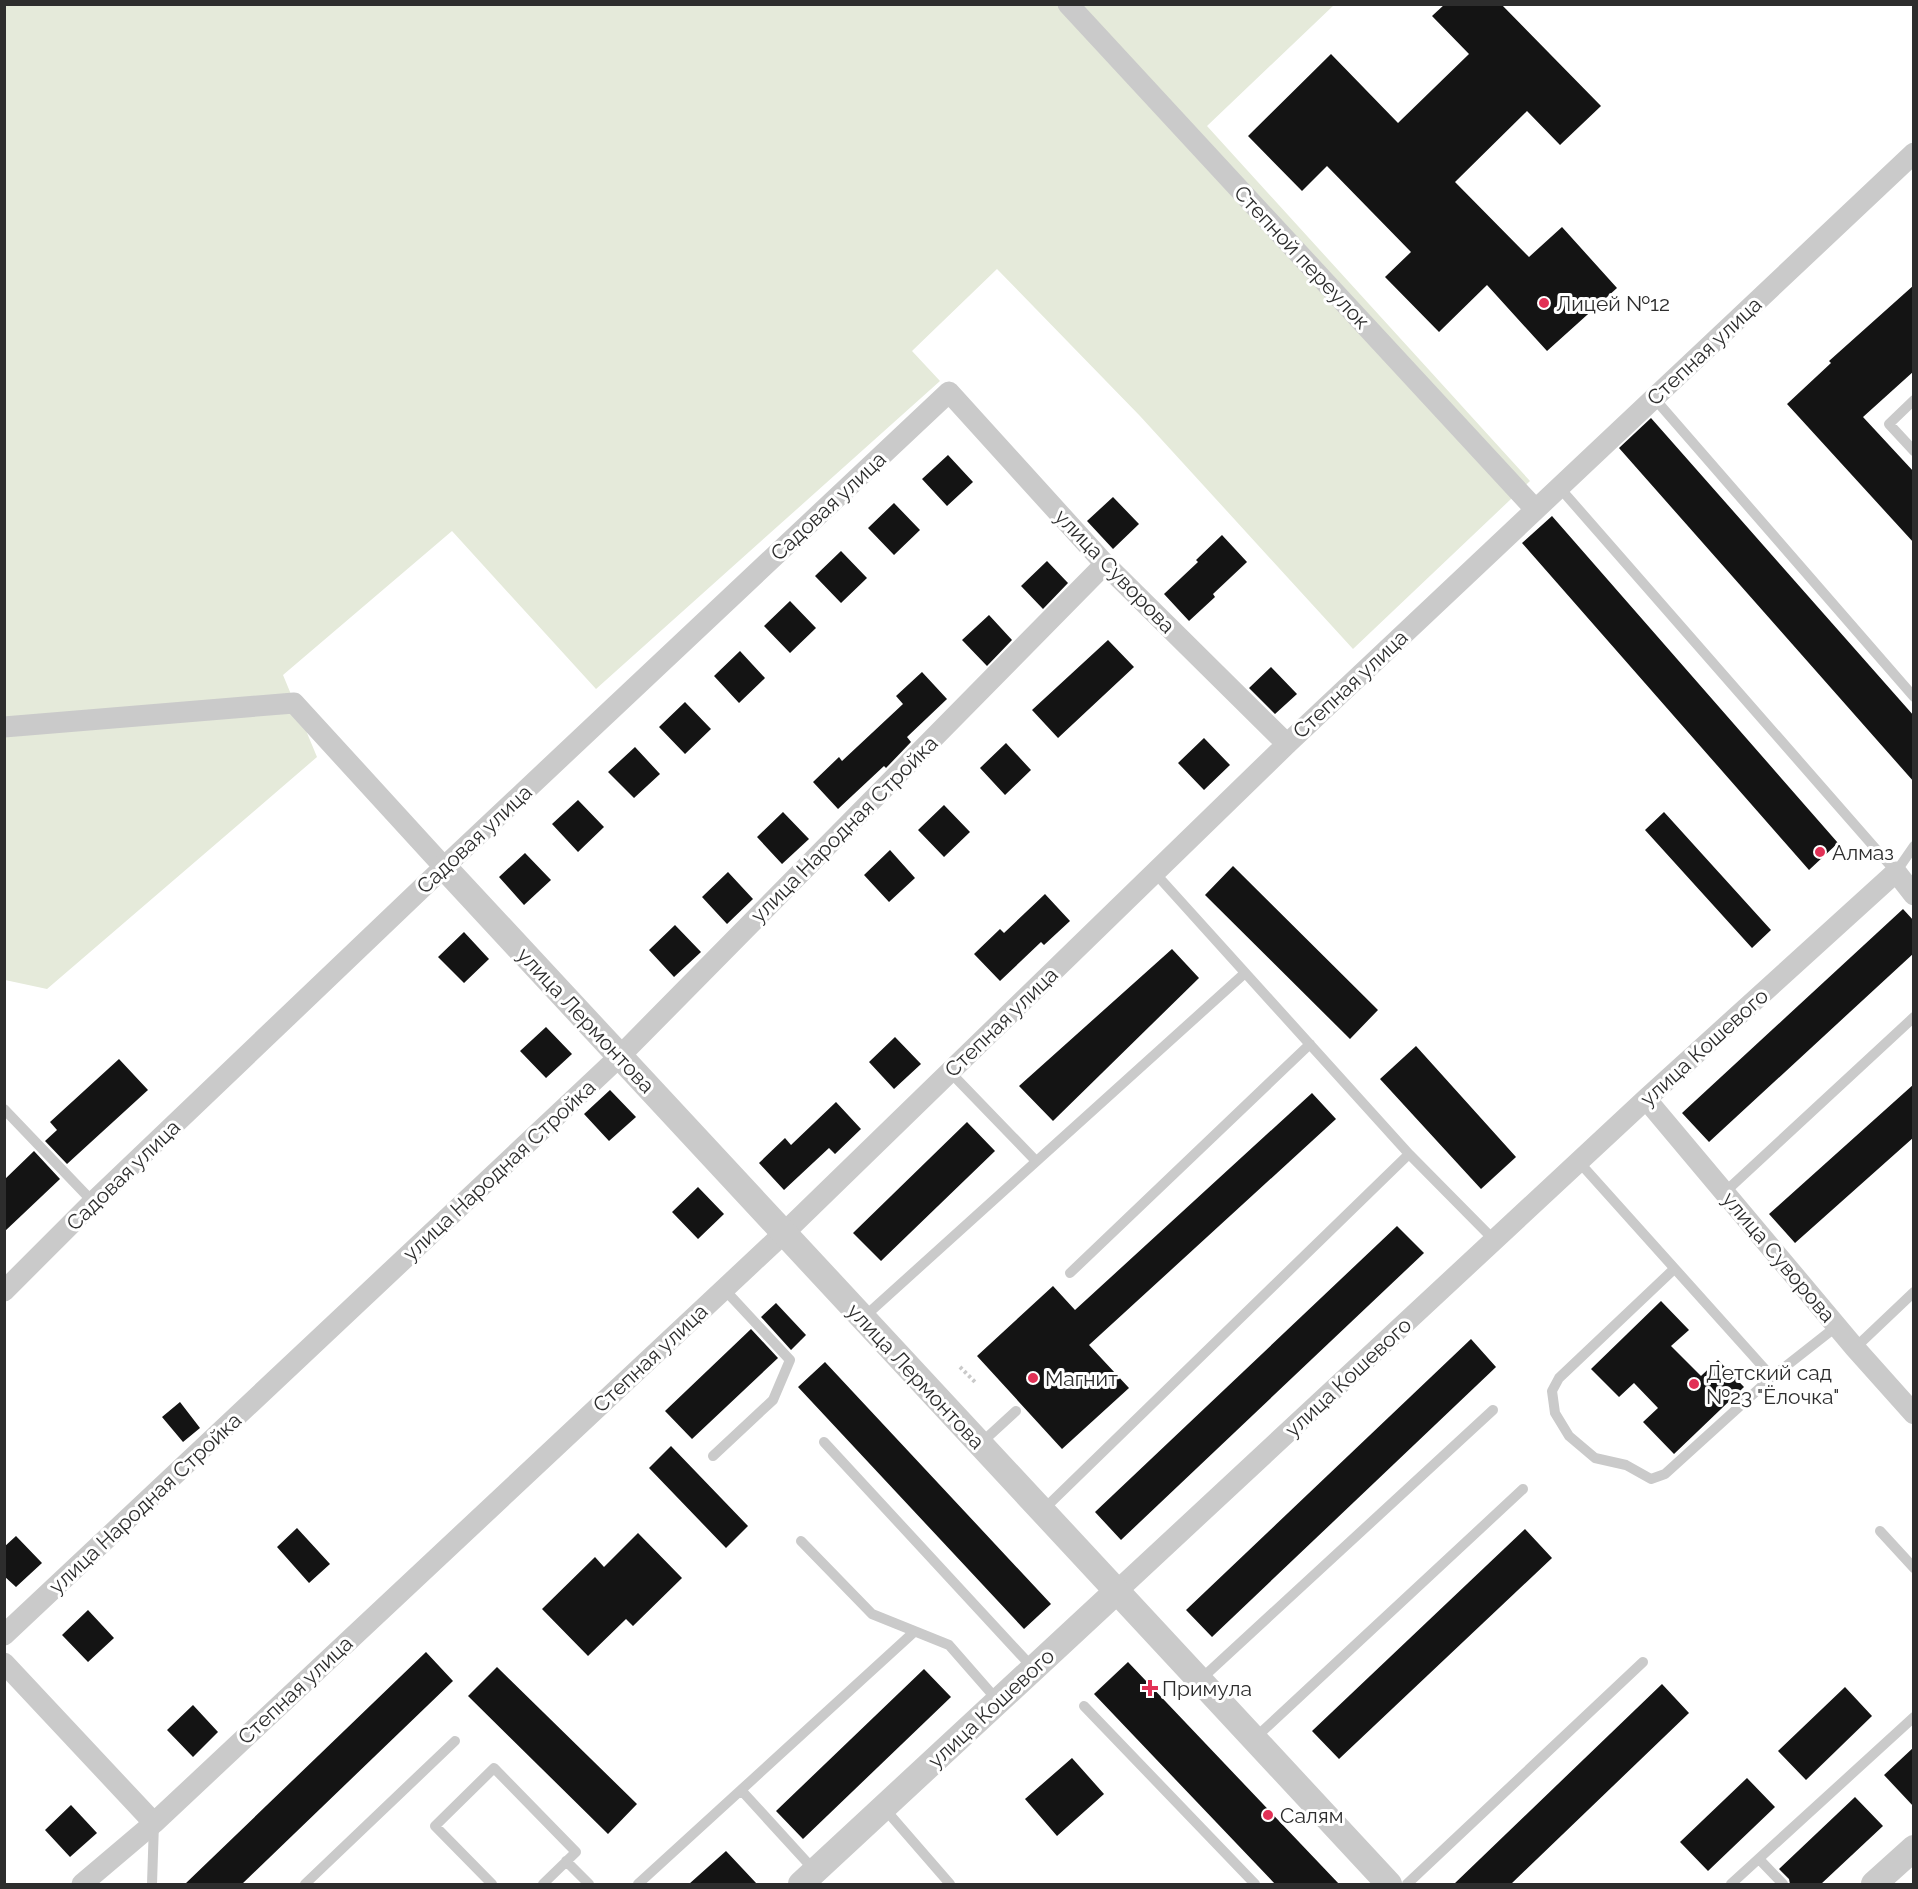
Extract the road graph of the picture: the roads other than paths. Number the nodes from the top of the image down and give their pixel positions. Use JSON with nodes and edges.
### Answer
{"nodes":[{"id":1,"x":1068,"y":4,"type":"edge"},
{"id":2,"x":1914,"y":153,"type":"edge"},
{"id":3,"x":950,"y":392,"type":"joint"},
{"id":4,"x":1654,"y":398,"type":"junction"},
{"id":5,"x":1914,"y":400,"type":"edge"},
{"id":6,"x":1914,"y":451,"type":"edge"},
{"id":7,"x":1559,"y":487,"type":"junction"},
{"id":8,"x":1536,"y":509,"type":"junction"},
{"id":9,"x":1106,"y":564,"type":"junction"},
{"id":10,"x":1914,"y":697,"type":"edge"},
{"id":11,"x":4,"y":727,"type":"edge"},
{"id":12,"x":1287,"y":744,"type":"junction"},
{"id":13,"x":1914,"y":846,"type":"edge"},
{"id":14,"x":444,"y":867,"type":"junction"},
{"id":15,"x":1896,"y":872,"type":"junction"},
{"id":16,"x":1155,"y":873,"type":"junction"},
{"id":17,"x":1914,"y":895,"type":"edge"},
{"id":18,"x":1245,"y":973,"type":"junction"},
{"id":19,"x":1914,"y":1017,"type":"edge"},
{"id":20,"x":1310,"y":1044,"type":"junction"},
{"id":21,"x":620,"y":1056,"type":"junction"},
{"id":22,"x":950,"y":1072,"type":"junction"},
{"id":23,"x":1646,"y":1099,"type":"junction"},
{"id":24,"x":4,"y":1109,"type":"edge"},
{"id":25,"x":1409,"y":1154,"type":"junction"},
{"id":26,"x":1036,"y":1161,"type":"junction"},
{"id":27,"x":1579,"y":1162,"type":"junction"},
{"id":28,"x":1725,"y":1192,"type":"junction"},
{"id":29,"x":93,"y":1202,"type":"junction"},
{"id":30,"x":784,"y":1233,"type":"junction"},
{"id":31,"x":1495,"y":1241,"type":"junction"},
{"id":32,"x":1674,"y":1269,"type":"junction"},
{"id":33,"x":1070,"y":1274,"type":"dead end"},
{"id":34,"x":724,"y":1289,"type":"junction"},
{"id":35,"x":4,"y":1291,"type":"edge"},
{"id":36,"x":1914,"y":1292,"type":"edge"},
{"id":37,"x":863,"y":1318,"type":"junction"},
{"id":38,"x":1837,"y":1326,"type":"junction"},
{"id":39,"x":1855,"y":1348,"type":"junction"},
{"id":40,"x":1772,"y":1377,"type":"junction"},
{"id":41,"x":1493,"y":1410,"type":"dead end"},
{"id":42,"x":1016,"y":1411,"type":"dead end"},
{"id":43,"x":1914,"y":1414,"type":"edge"},
{"id":44,"x":824,"y":1442,"type":"dead end"},
{"id":45,"x":979,"y":1444,"type":"junction"},
{"id":46,"x":713,"y":1456,"type":"dead end"},
{"id":47,"x":1523,"y":1489,"type":"dead end"},
{"id":48,"x":1042,"y":1512,"type":"junction"},
{"id":49,"x":1880,"y":1531,"type":"dead end"},
{"id":50,"x":801,"y":1541,"type":"dead end"},
{"id":51,"x":1914,"y":1568,"type":"edge"},
{"id":52,"x":1116,"y":1591,"type":"junction"},
{"id":53,"x":915,"y":1632,"type":"junction"},
{"id":54,"x":4,"y":1635,"type":"edge"},
{"id":55,"x":1643,"y":1662,"type":"dead end"},
{"id":56,"x":4,"y":1663,"type":"edge"},
{"id":57,"x":1034,"y":1668,"type":"junction"},
{"id":58,"x":1199,"y":1681,"type":"junction"},
{"id":59,"x":999,"y":1701,"type":"junction"},
{"id":60,"x":1084,"y":1706,"type":"dead end"},
{"id":61,"x":1914,"y":1717,"type":"edge"},
{"id":62,"x":1254,"y":1739,"type":"junction"},
{"id":63,"x":455,"y":1741,"type":"dead end"},
{"id":64,"x":741,"y":1790,"type":"junction"},
{"id":65,"x":883,"y":1808,"type":"junction"},
{"id":66,"x":154,"y":1823,"type":"junction"},
{"id":67,"x":1914,"y":1848,"type":"edge"},
{"id":68,"x":1759,"y":1859,"type":"junction"},
{"id":69,"x":566,"y":1861,"type":"junction"},
{"id":70,"x":808,"y":1878,"type":"edge"},
{"id":71,"x":82,"y":1884,"type":"edge"},
{"id":72,"x":152,"y":1884,"type":"edge"},
{"id":73,"x":305,"y":1884,"type":"edge"},
{"id":74,"x":492,"y":1884,"type":"edge"},
{"id":75,"x":543,"y":1884,"type":"edge"},
{"id":76,"x":589,"y":1884,"type":"edge"},
{"id":77,"x":638,"y":1884,"type":"edge"},
{"id":78,"x":950,"y":1884,"type":"edge"},
{"id":79,"x":1255,"y":1884,"type":"edge"},
{"id":80,"x":1389,"y":1884,"type":"edge"},
{"id":81,"x":1407,"y":1884,"type":"edge"},
{"id":82,"x":1731,"y":1884,"type":"edge"},
{"id":83,"x":1783,"y":1884,"type":"edge"},
{"id":84,"x":1874,"y":1884,"type":"edge"}],
"edges":[{"from":1,"to":8,"type":"street","name":"Степной переулок"},
{"from":2,"to":4,"type":"street","name":"Степная улица"},
{"from":3,"to":9,"type":"street","name":"улица Суворова"},
{"from":3,"to":14,"type":"street","name":"Садовая улица"},
{"from":4,"to":7,"type":"street","name":"Степная улица"},
{"from":4,"to":10,"type":"lane"},
{"from":5,"to":6,"type":"lane"},
{"from":7,"to":8,"type":"street","name":"Степная улица"},
{"from":7,"to":15,"type":"lane"},
{"from":8,"to":12,"type":"street","name":"Степная улица"},
{"from":9,"to":12,"type":"street","name":"улица Суворова"},
{"from":9,"to":21,"type":"street","name":"улица Народная Стройка"},
{"from":11,"to":14,"type":"street"},
{"from":12,"to":16,"type":"street","name":"Степная улица"},
{"from":13,"to":15,"type":"lane"},
{"from":14,"to":21,"type":"street","name":"улица Лермонтова"},
{"from":14,"to":29,"type":"street","name":"Садовая улица"},
{"from":15,"to":17,"type":"street"},
{"from":15,"to":23,"type":"street","name":"улица Кошевого"},
{"from":16,"to":18,"type":"lane"},
{"from":16,"to":22,"type":"street","name":"Степная улица"},
{"from":18,"to":20,"type":"lane"},
{"from":18,"to":26,"type":"lane"},
{"from":19,"to":28,"type":"lane"},
{"from":20,"to":25,"type":"lane"},
{"from":20,"to":33,"type":"lane"},
{"from":21,"to":30,"type":"street","name":"улица Лермонтова"},
{"from":21,"to":54,"type":"street","name":"улица Народная Стройка"},
{"from":22,"to":26,"type":"lane"},
{"from":22,"to":30,"type":"street","name":"Степная улица"},
{"from":23,"to":27,"type":"street","name":"улица Кошевого"},
{"from":23,"to":28,"type":"street","name":"улица Суворова"},
{"from":24,"to":29,"type":"lane"},
{"from":25,"to":31,"type":"lane"},
{"from":25,"to":48,"type":"lane"},
{"from":26,"to":37,"type":"lane"},
{"from":27,"to":31,"type":"street","name":"улица Кошевого"},
{"from":27,"to":32,"type":"lane"},
{"from":28,"to":38,"type":"street","name":"улица Суворова"},
{"from":29,"to":35,"type":"street","name":"Садовая улица"},
{"from":30,"to":34,"type":"street","name":"Степная улица"},
{"from":30,"to":37,"type":"street","name":"улица Лермонтова"},
{"from":31,"to":52,"type":"street","name":"улица Кошевого"},
{"from":32,"to":40,"type":"lane"},
{"from":32,"to":40,"type":"lane"},
{"from":34,"to":46,"type":"lane"},
{"from":34,"to":66,"type":"street","name":"Степная улица"},
{"from":36,"to":39,"type":"lane"},
{"from":37,"to":45,"type":"street","name":"улица Лермонтова"},
{"from":38,"to":39,"type":"street","name":"улица Суворова"},
{"from":38,"to":40,"type":"lane"},
{"from":39,"to":43,"type":"street","name":"улица Суворова"},
{"from":41,"to":58,"type":"lane"},
{"from":42,"to":45,"type":"lane"},
{"from":44,"to":57,"type":"lane"},
{"from":45,"to":48,"type":"street","name":"улица Лермонтова"},
{"from":47,"to":62,"type":"lane"},
{"from":48,"to":52,"type":"street","name":"улица Лермонтова"},
{"from":49,"to":51,"type":"lane"},
{"from":50,"to":53,"type":"lane"},
{"from":52,"to":57,"type":"street","name":"улица Кошевого"},
{"from":52,"to":58,"type":"street","name":"улица Лермонтова"},
{"from":53,"to":59,"type":"lane"},
{"from":53,"to":64,"type":"lane"},
{"from":55,"to":81,"type":"lane"},
{"from":56,"to":66,"type":"street"},
{"from":57,"to":59,"type":"street","name":"улица Кошевого"},
{"from":58,"to":62,"type":"street","name":"улица Лермонтова"},
{"from":59,"to":65,"type":"street","name":"улица Кошевого"},
{"from":60,"to":79,"type":"lane"},
{"from":61,"to":68,"type":"lane"},
{"from":62,"to":80,"type":"street","name":"улица Лермонтова"},
{"from":63,"to":73,"type":"lane"},
{"from":64,"to":70,"type":"lane"},
{"from":64,"to":77,"type":"lane"},
{"from":65,"to":70,"type":"street","name":"улица Кошевого"},
{"from":65,"to":78,"type":"lane"},
{"from":66,"to":71,"type":"street","name":"Степная улица"},
{"from":66,"to":72,"type":"lane"},
{"from":67,"to":84,"type":"street"},
{"from":68,"to":82,"type":"lane"},
{"from":68,"to":83,"type":"lane"},
{"from":69,"to":74,"type":"lane"},
{"from":69,"to":75,"type":"lane"},
{"from":69,"to":76,"type":"lane"}]}
